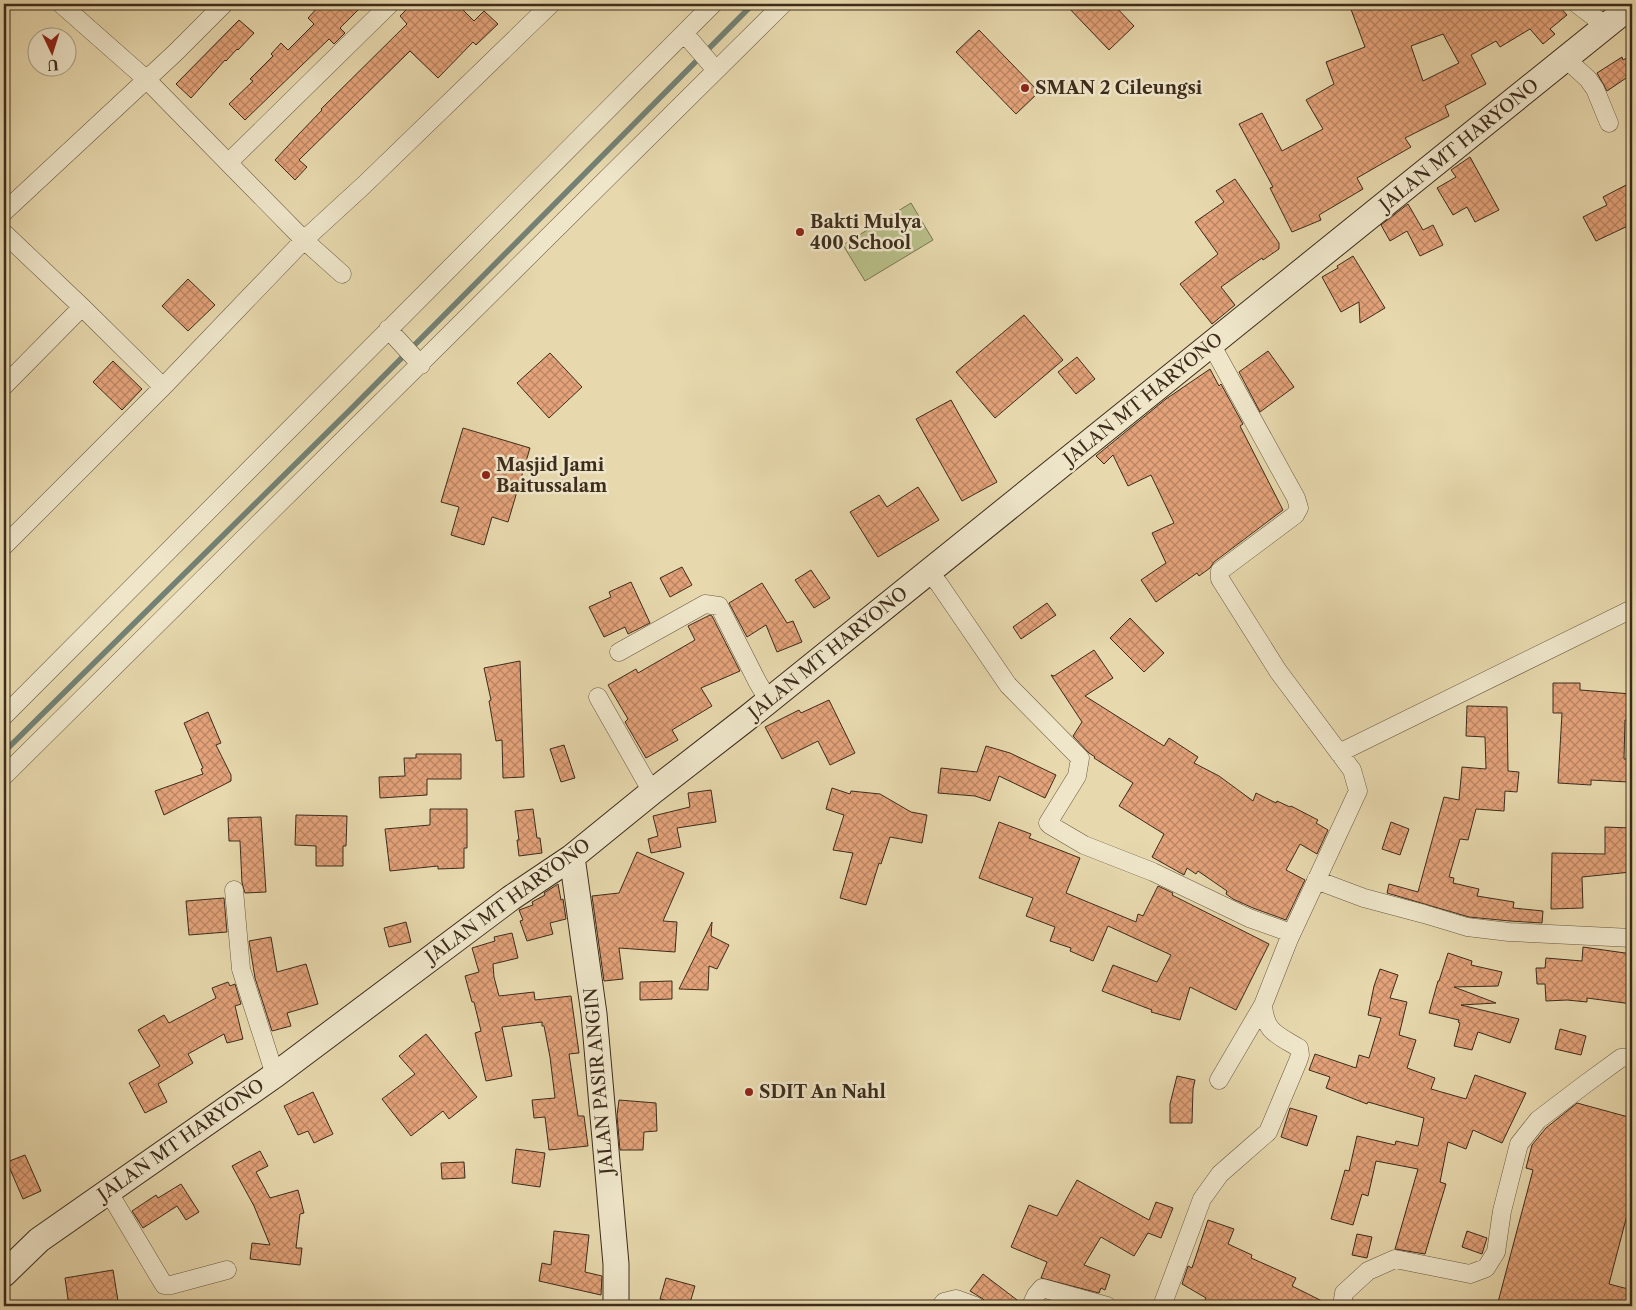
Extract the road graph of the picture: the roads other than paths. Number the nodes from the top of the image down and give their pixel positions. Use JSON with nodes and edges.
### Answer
{"nodes":[{"id":1,"x":61,"y":4,"type":"edge"},
{"id":2,"x":224,"y":4,"type":"edge"},
{"id":3,"x":390,"y":4,"type":"edge"},
{"id":4,"x":551,"y":4,"type":"edge"},
{"id":5,"x":713,"y":4,"type":"edge"},
{"id":6,"x":783,"y":4,"type":"edge"},
{"id":7,"x":1577,"y":4,"type":"edge"},
{"id":8,"x":1632,"y":5,"type":"edge"},
{"id":9,"x":1606,"y":26,"type":"junction"},
{"id":10,"x":688,"y":38,"type":"junction"},
{"id":11,"x":1566,"y":59,"type":"junction"},
{"id":12,"x":715,"y":69,"type":"junction"},
{"id":13,"x":146,"y":79,"type":"junction"},
{"id":14,"x":1609,"y":123,"type":"dead end"},
{"id":15,"x":229,"y":162,"type":"junction"},
{"id":16,"x":4,"y":212,"type":"edge"},
{"id":17,"x":4,"y":233,"type":"edge"},
{"id":18,"x":304,"y":240,"type":"junction"},
{"id":19,"x":342,"y":274,"type":"dead end"},
{"id":20,"x":82,"y":307,"type":"junction"},
{"id":21,"x":393,"y":335,"type":"junction"},
{"id":22,"x":1212,"y":344,"type":"junction"},
{"id":23,"x":417,"y":361,"type":"junction"},
{"id":24,"x":4,"y":386,"type":"edge"},
{"id":25,"x":163,"y":387,"type":"junction"},
{"id":26,"x":4,"y":546,"type":"edge"},
{"id":27,"x":928,"y":571,"type":"junction"},
{"id":28,"x":1632,"y":609,"type":"edge"},
{"id":29,"x":619,"y":652,"type":"dead end"},
{"id":30,"x":598,"y":697,"type":"dead end"},
{"id":31,"x":768,"y":700,"type":"junction"},
{"id":32,"x":4,"y":716,"type":"edge"},
{"id":33,"x":1339,"y":753,"type":"junction"},
{"id":34,"x":4,"y":776,"type":"edge"},
{"id":35,"x":652,"y":792,"type":"junction"},
{"id":36,"x":572,"y":857,"type":"junction"},
{"id":37,"x":1316,"y":880,"type":"junction"},
{"id":38,"x":234,"y":890,"type":"dead end"},
{"id":39,"x":1291,"y":933,"type":"junction"},
{"id":40,"x":1632,"y":938,"type":"edge"},
{"id":41,"x":1263,"y":1005,"type":"junction"},
{"id":42,"x":1632,"y":1057,"type":"edge"},
{"id":43,"x":275,"y":1075,"type":"junction"},
{"id":44,"x":1219,"y":1080,"type":"dead end"},
{"id":45,"x":108,"y":1191,"type":"junction"},
{"id":46,"x":227,"y":1270,"type":"dead end"},
{"id":47,"x":4,"y":1274,"type":"edge"},
{"id":48,"x":616,"y":1306,"type":"edge"},
{"id":49,"x":941,"y":1306,"type":"edge"},
{"id":50,"x":975,"y":1306,"type":"edge"},
{"id":51,"x":1031,"y":1306,"type":"edge"},
{"id":52,"x":1107,"y":1306,"type":"edge"},
{"id":53,"x":1162,"y":1306,"type":"edge"},
{"id":54,"x":1342,"y":1306,"type":"edge"}],
"edges":[{"from":1,"to":13,"type":"street"},
{"from":2,"to":13,"type":"street"},
{"from":3,"to":15,"type":"street"},
{"from":4,"to":18,"type":"street"},
{"from":5,"to":10,"type":"street"},
{"from":6,"to":12,"type":"street"},
{"from":7,"to":9,"type":"street"},
{"from":8,"to":9,"type":"main road","name":"JALAN MT HARYONO"},
{"from":9,"to":11,"type":"main road","name":"JALAN MT HARYONO"},
{"from":10,"to":12,"type":"street"},
{"from":10,"to":21,"type":"street"},
{"from":11,"to":14,"type":"street"},
{"from":11,"to":22,"type":"main road","name":"JALAN MT HARYONO"},
{"from":12,"to":23,"type":"street"},
{"from":13,"to":15,"type":"street"},
{"from":13,"to":16,"type":"street"},
{"from":15,"to":18,"type":"street"},
{"from":17,"to":20,"type":"street"},
{"from":18,"to":19,"type":"street"},
{"from":18,"to":25,"type":"street"},
{"from":20,"to":24,"type":"street"},
{"from":20,"to":25,"type":"street"},
{"from":21,"to":23,"type":"street"},
{"from":21,"to":32,"type":"street"},
{"from":22,"to":27,"type":"main road","name":"JALAN MT HARYONO"},
{"from":22,"to":33,"type":"street"},
{"from":23,"to":34,"type":"street"},
{"from":25,"to":26,"type":"street"},
{"from":27,"to":31,"type":"main road","name":"JALAN MT HARYONO"},
{"from":27,"to":39,"type":"street"},
{"from":28,"to":33,"type":"street"},
{"from":29,"to":31,"type":"street"},
{"from":30,"to":35,"type":"street"},
{"from":31,"to":35,"type":"main road","name":"JALAN MT HARYONO"},
{"from":33,"to":37,"type":"street"},
{"from":35,"to":36,"type":"main road","name":"JALAN MT HARYONO"},
{"from":36,"to":43,"type":"main road","name":"JALAN MT HARYONO"},
{"from":36,"to":48,"type":"main road","name":"JALAN PASIR ANGIN"},
{"from":37,"to":39,"type":"street"},
{"from":37,"to":40,"type":"street"},
{"from":38,"to":43,"type":"street"},
{"from":39,"to":41,"type":"street"},
{"from":41,"to":44,"type":"street"},
{"from":41,"to":53,"type":"street"},
{"from":42,"to":54,"type":"street"},
{"from":43,"to":45,"type":"main road","name":"JALAN MT HARYONO"},
{"from":45,"to":46,"type":"street"},
{"from":45,"to":47,"type":"main road","name":"JALAN MT HARYONO"},
{"from":49,"to":50,"type":"street"},
{"from":51,"to":52,"type":"street"}]}
